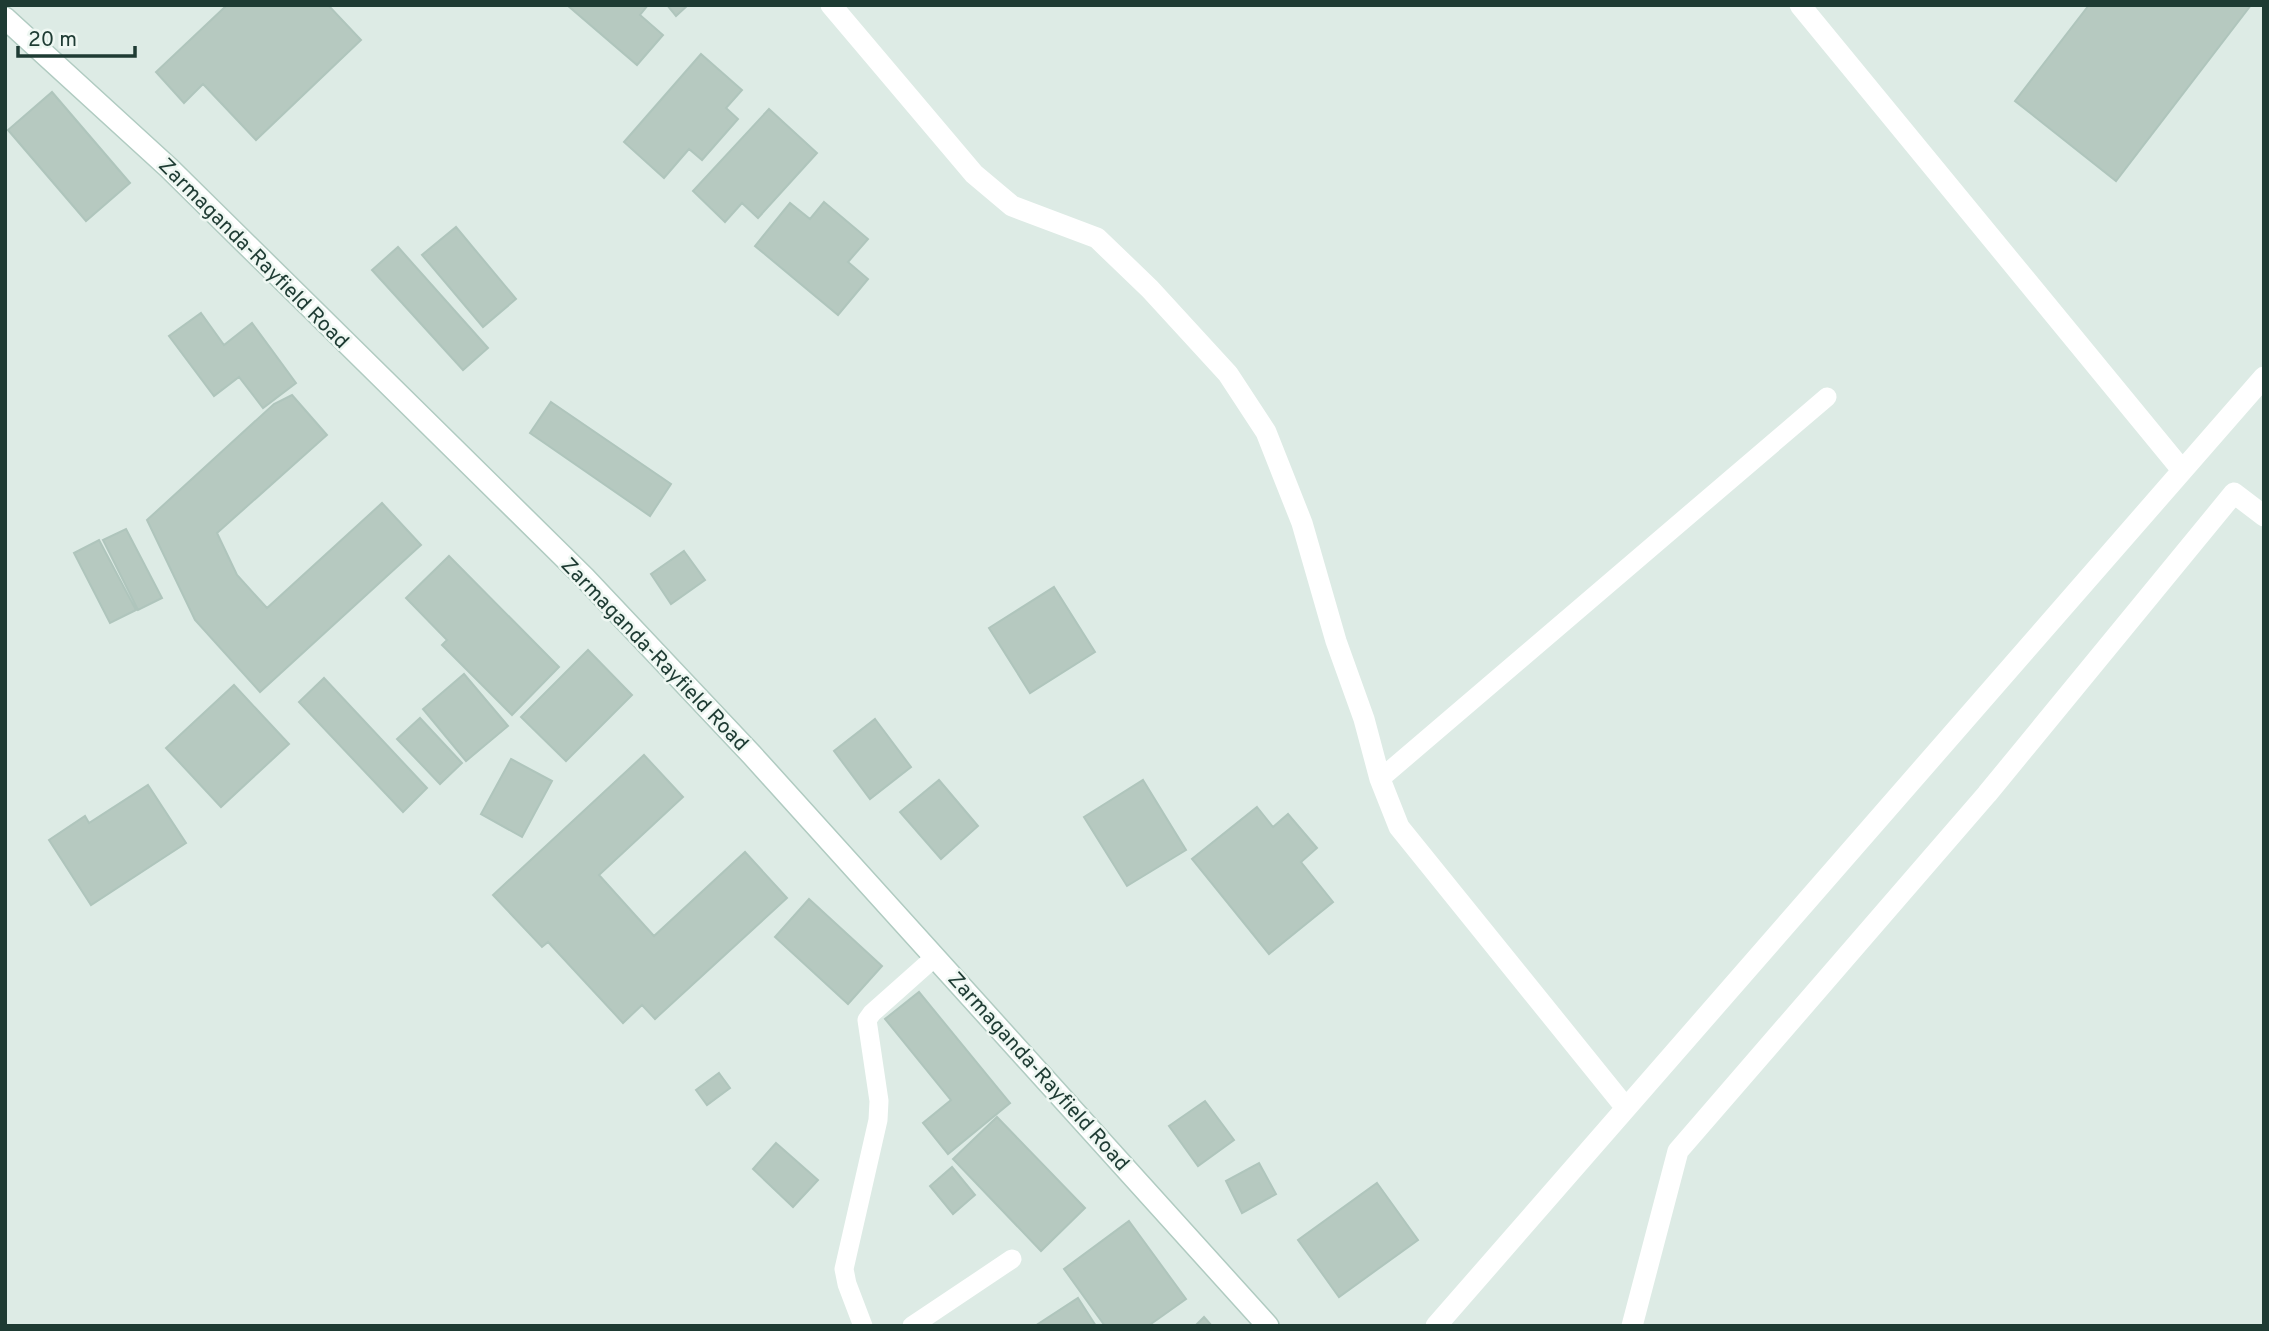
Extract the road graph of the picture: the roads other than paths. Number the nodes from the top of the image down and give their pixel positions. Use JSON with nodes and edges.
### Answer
{"nodes":[{"id":1,"x":831,"y":5,"type":"edge"},
{"id":2,"x":1800,"y":5,"type":"edge"},
{"id":3,"x":5,"y":18,"type":"edge"},
{"id":4,"x":2264,"y":377,"type":"edge"},
{"id":5,"x":1827,"y":397,"type":"dead end"},
{"id":6,"x":2182,"y":470,"type":"junction"},
{"id":7,"x":2264,"y":516,"type":"edge"},
{"id":8,"x":1380,"y":779,"type":"junction"},
{"id":9,"x":935,"y":957,"type":"junction"},
{"id":10,"x":1626,"y":1108,"type":"junction"},
{"id":11,"x":1012,"y":1259,"type":"dead end"},
{"id":12,"x":863,"y":1326,"type":"edge"},
{"id":13,"x":912,"y":1326,"type":"edge"},
{"id":14,"x":1268,"y":1326,"type":"edge"},
{"id":15,"x":1436,"y":1326,"type":"edge"},
{"id":16,"x":1632,"y":1326,"type":"edge"}],
"edges":[{"from":1,"to":8,"type":"street"},
{"from":2,"to":6,"type":"street"},
{"from":3,"to":9,"type":"street","name":"Zarmaganda-Rayfield Road"},
{"from":4,"to":6,"type":"street"},
{"from":5,"to":8,"type":"lane"},
{"from":6,"to":10,"type":"street"},
{"from":7,"to":16,"type":"street"},
{"from":8,"to":10,"type":"street"},
{"from":9,"to":12,"type":"lane"},
{"from":9,"to":14,"type":"street","name":"Zarmaganda-Rayfield Road"},
{"from":10,"to":15,"type":"street"},
{"from":11,"to":13,"type":"lane"}]}
